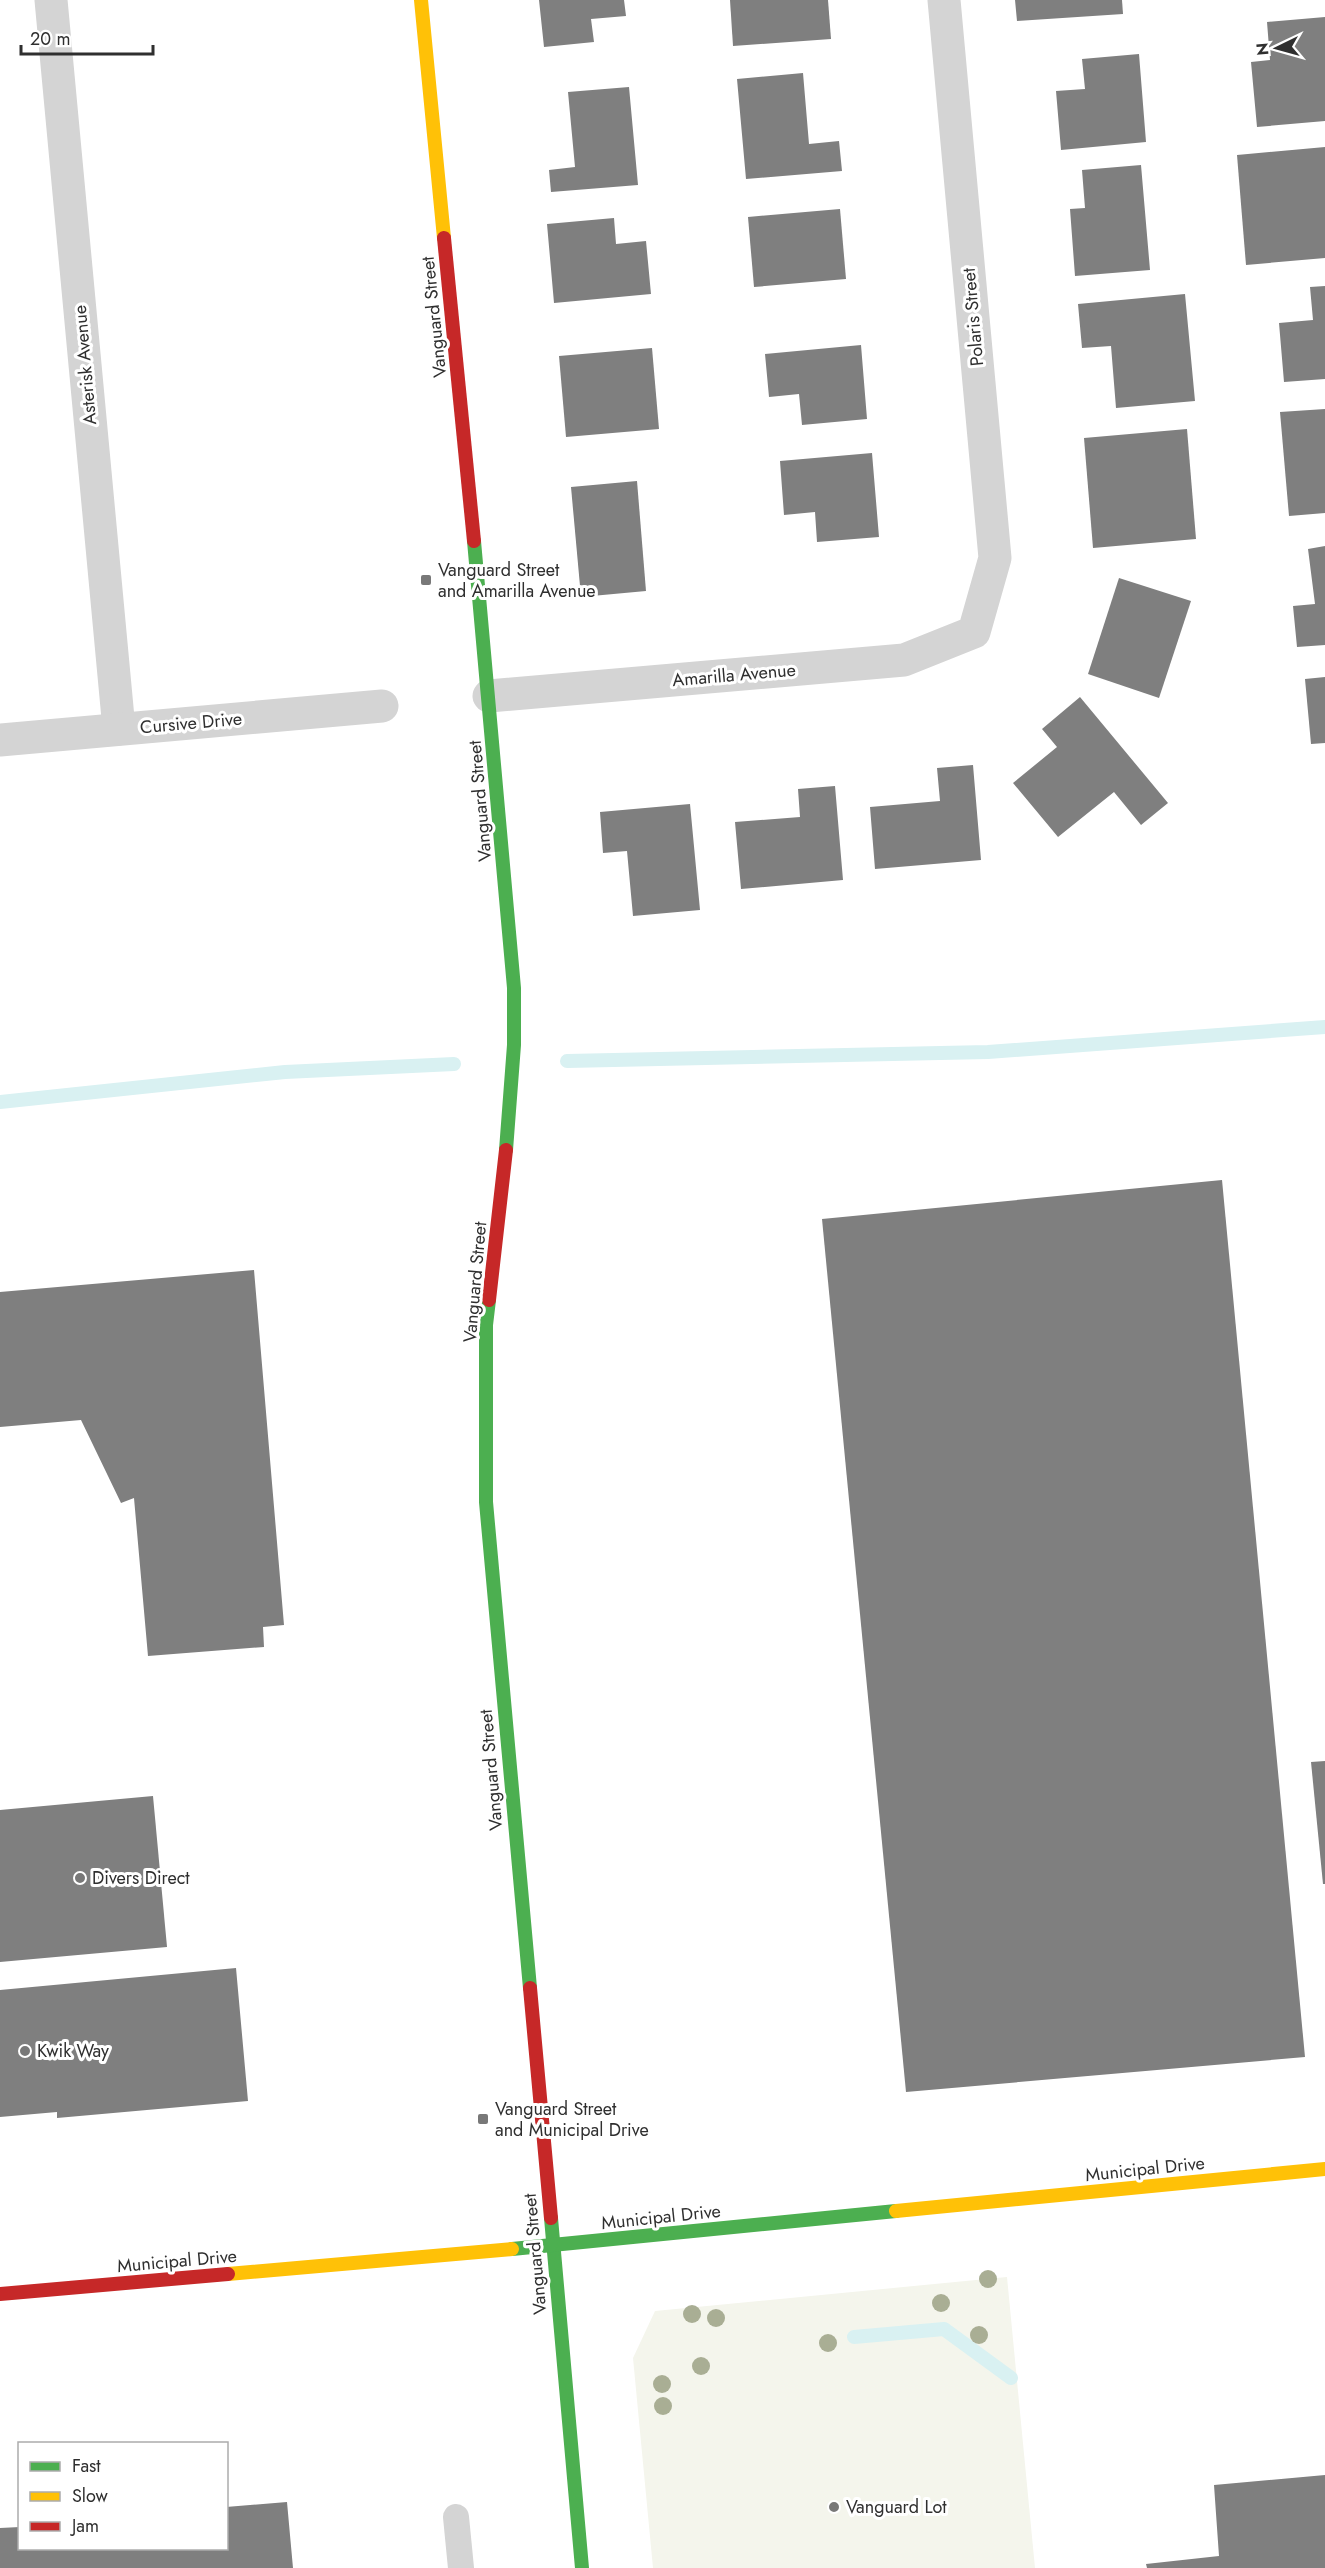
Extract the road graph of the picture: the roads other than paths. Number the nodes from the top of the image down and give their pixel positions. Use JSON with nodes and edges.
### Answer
{"nodes":[{"id":1,"x":51,"y":0,"type":"edge"},
{"id":2,"x":421,"y":0,"type":"edge"},
{"id":3,"x":944,"y":0,"type":"edge"},
{"id":4,"x":974,"y":632,"type":"joint"},
{"id":5,"x":489,"y":696,"type":"junction"},
{"id":6,"x":382,"y":706,"type":"dead end"},
{"id":7,"x":119,"y":729,"type":"junction"},
{"id":8,"x":0,"y":740,"type":"edge"},
{"id":9,"x":1325,"y":2169,"type":"edge"},
{"id":10,"x":553,"y":2246,"type":"junction"},
{"id":11,"x":0,"y":2295,"type":"edge"},
{"id":12,"x":456,"y":2517,"type":"dead end"},
{"id":13,"x":461,"y":2568,"type":"edge"},
{"id":14,"x":582,"y":2568,"type":"edge"}],
"edges":[{"from":1,"to":7,"type":"street","name":"Asterisk Avenue"},
{"from":2,"to":5,"type":"street","name":"Vanguard Street"},
{"from":3,"to":4,"type":"street","name":"Polaris Street"},
{"from":4,"to":5,"type":"street","name":"Amarilla Avenue"},
{"from":5,"to":10,"type":"street","name":"Vanguard Street"},
{"from":6,"to":7,"type":"street","name":"Cursive Drive"},
{"from":7,"to":8,"type":"street","name":"Cursive Drive"},
{"from":9,"to":10,"type":"street","name":"Municipal Drive"},
{"from":10,"to":11,"type":"street","name":"Municipal Drive"},
{"from":10,"to":14,"type":"street","name":"Vanguard Street"},
{"from":12,"to":13,"type":"lane"}]}
